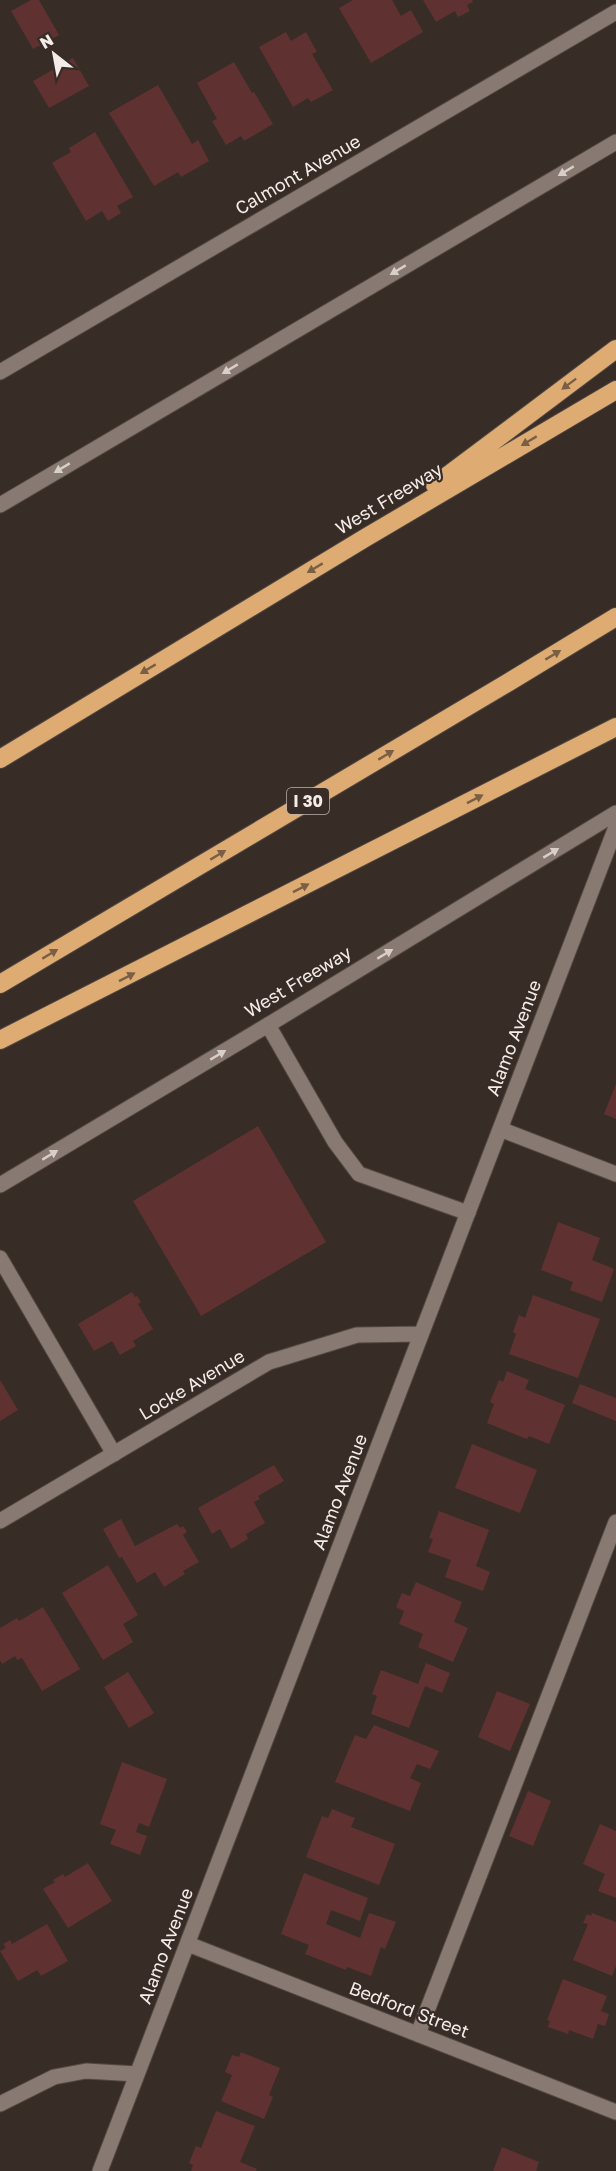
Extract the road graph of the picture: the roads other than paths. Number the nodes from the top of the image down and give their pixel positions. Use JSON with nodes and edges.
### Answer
{"nodes":[{"id":1,"x":616,"y":12,"type":"edge"},
{"id":2,"x":616,"y":142,"type":"edge"},
{"id":3,"x":616,"y":349,"type":"edge"},
{"id":4,"x":0,"y":372,"type":"edge"},
{"id":5,"x":616,"y":390,"type":"edge"},
{"id":6,"x":0,"y":505,"type":"edge"},
{"id":7,"x":365,"y":538,"type":"junction"},
{"id":8,"x":616,"y":617,"type":"edge"},
{"id":9,"x":616,"y":727,"type":"edge"},
{"id":10,"x":0,"y":759,"type":"edge"},
{"id":11,"x":616,"y":813,"type":"edge"},
{"id":12,"x":616,"y":827,"type":"edge"},
{"id":13,"x":0,"y":984,"type":"edge"},
{"id":14,"x":268,"y":1025,"type":"junction"},
{"id":15,"x":0,"y":1040,"type":"edge"},
{"id":16,"x":500,"y":1129,"type":"junction"},
{"id":17,"x":616,"y":1174,"type":"edge"},
{"id":18,"x":0,"y":1185,"type":"edge"},
{"id":19,"x":468,"y":1213,"type":"junction"},
{"id":20,"x":0,"y":1258,"type":"edge"},
{"id":21,"x":421,"y":1334,"type":"junction"},
{"id":22,"x":114,"y":1454,"type":"junction"},
{"id":23,"x":0,"y":1521,"type":"edge"},
{"id":24,"x":616,"y":1522,"type":"edge"},
{"id":25,"x":188,"y":1944,"type":"junction"},
{"id":26,"x":418,"y":2034,"type":"junction"},
{"id":27,"x":137,"y":2074,"type":"junction"},
{"id":28,"x":0,"y":2104,"type":"edge"},
{"id":29,"x":616,"y":2112,"type":"edge"},
{"id":30,"x":100,"y":2171,"type":"edge"}],
"edges":[{"from":1,"to":4,"type":"street","name":"Calmont Avenue"},
{"from":2,"to":6,"type":"street","one_way":true},
{"from":3,"to":7,"type":"highway","one_way":true},
{"from":5,"to":7,"type":"highway","name":"West Freeway","one_way":true},
{"from":7,"to":10,"type":"highway","name":"West Freeway","one_way":true},
{"from":13,"to":8,"type":"highway","number":"I 30","one_way":true},
{"from":15,"to":9,"type":"highway","one_way":true},
{"from":14,"to":11,"type":"street","name":"West Freeway","one_way":true},
{"from":12,"to":16,"type":"street","name":"Alamo Avenue"},
{"from":18,"to":14,"type":"street","name":"West Freeway","one_way":true},
{"from":14,"to":19,"type":"street"},
{"from":16,"to":17,"type":"street"},
{"from":16,"to":19,"type":"street","name":"Alamo Avenue"},
{"from":19,"to":21,"type":"street","name":"Alamo Avenue"},
{"from":20,"to":22,"type":"street"},
{"from":21,"to":22,"type":"street","name":"Locke Avenue"},
{"from":21,"to":25,"type":"street","name":"Alamo Avenue"},
{"from":22,"to":23,"type":"street","name":"Locke Avenue"},
{"from":24,"to":26,"type":"street"},
{"from":25,"to":26,"type":"street","name":"Bedford Street"},
{"from":25,"to":27,"type":"street","name":"Alamo Avenue"},
{"from":26,"to":29,"type":"street","name":"Bedford Street"},
{"from":27,"to":28,"type":"street"},
{"from":27,"to":30,"type":"street","name":"Alamo Avenue"}]}
